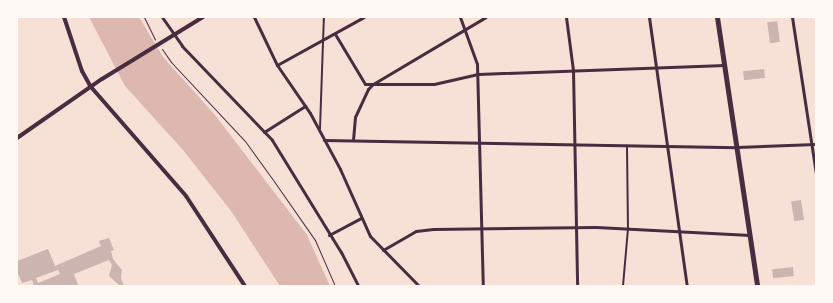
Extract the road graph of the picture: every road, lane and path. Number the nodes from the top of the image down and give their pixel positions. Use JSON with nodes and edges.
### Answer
{"nodes":[{"id":1,"x":64,"y":17,"type":"edge"},
{"id":2,"x":144,"y":17,"type":"edge"},
{"id":3,"x":162,"y":17,"type":"edge"},
{"id":4,"x":203,"y":17,"type":"edge"},
{"id":5,"x":254,"y":17,"type":"edge"},
{"id":6,"x":324,"y":17,"type":"edge"},
{"id":7,"x":364,"y":17,"type":"edge"},
{"id":8,"x":460,"y":17,"type":"edge"},
{"id":9,"x":486,"y":17,"type":"edge"},
{"id":10,"x":566,"y":17,"type":"edge"},
{"id":11,"x":649,"y":17,"type":"edge"},
{"id":12,"x":717,"y":17,"type":"edge"},
{"id":13,"x":792,"y":17,"type":"edge"},
{"id":14,"x":466,"y":29,"type":"junction"},
{"id":15,"x":173,"y":34,"type":"junction"},
{"id":16,"x":335,"y":34,"type":"junction"},
{"id":17,"x":155,"y":40,"type":"dead end"},
{"id":18,"x":322,"y":41,"type":"junction"},
{"id":19,"x":160,"y":46,"type":"dead end"},
{"id":20,"x":277,"y":65,"type":"junction"},
{"id":21,"x":725,"y":65,"type":"junction"},
{"id":22,"x":656,"y":67,"type":"junction"},
{"id":23,"x":573,"y":70,"type":"junction"},
{"id":24,"x":478,"y":74,"type":"junction"},
{"id":25,"x":373,"y":84,"type":"junction"},
{"id":26,"x":91,"y":87,"type":"junction"},
{"id":27,"x":305,"y":106,"type":"junction"},
{"id":28,"x":320,"y":131,"type":"junction"},
{"id":29,"x":264,"y":132,"type":"junction"},
{"id":30,"x":17,"y":138,"type":"edge"},
{"id":31,"x":324,"y":140,"type":"junction"},
{"id":32,"x":353,"y":140,"type":"junction"},
{"id":33,"x":478,"y":142,"type":"junction"},
{"id":34,"x":574,"y":144,"type":"junction"},
{"id":35,"x":627,"y":144,"type":"junction"},
{"id":36,"x":667,"y":144,"type":"junction"},
{"id":37,"x":811,"y":144,"type":"junction"},
{"id":38,"x":816,"y":144,"type":"edge"},
{"id":39,"x":736,"y":147,"type":"junction"},
{"id":40,"x":816,"y":174,"type":"edge"},
{"id":41,"x":361,"y":218,"type":"junction"},
{"id":42,"x":480,"y":228,"type":"junction"},
{"id":43,"x":575,"y":228,"type":"junction"},
{"id":44,"x":628,"y":229,"type":"junction"},
{"id":45,"x":679,"y":231,"type":"junction"},
{"id":46,"x":329,"y":235,"type":"junction"},
{"id":47,"x":750,"y":235,"type":"junction"},
{"id":48,"x":383,"y":250,"type":"junction"},
{"id":49,"x":245,"y":286,"type":"edge"},
{"id":50,"x":335,"y":286,"type":"edge"},
{"id":51,"x":358,"y":286,"type":"edge"},
{"id":52,"x":419,"y":286,"type":"edge"},
{"id":53,"x":483,"y":286,"type":"edge"},
{"id":54,"x":577,"y":286,"type":"edge"},
{"id":55,"x":623,"y":286,"type":"edge"},
{"id":56,"x":687,"y":286,"type":"edge"},
{"id":57,"x":757,"y":286,"type":"edge"}],
"edges":[{"from":1,"to":26,"type":"street"},
{"from":2,"to":17,"type":"path"},
{"from":3,"to":15,"type":"street"},
{"from":4,"to":15,"type":"street"},
{"from":5,"to":20,"type":"street"},
{"from":6,"to":18,"type":"lane"},
{"from":7,"to":16,"type":"street"},
{"from":8,"to":14,"type":"street"},
{"from":9,"to":14,"type":"street"},
{"from":10,"to":23,"type":"street"},
{"from":11,"to":22,"type":"street"},
{"from":12,"to":21,"type":"main road"},
{"from":13,"to":37,"type":"street"},
{"from":14,"to":24,"type":"street"},
{"from":14,"to":25,"type":"street"},
{"from":15,"to":26,"type":"street"},
{"from":15,"to":29,"type":"street"},
{"from":16,"to":18,"type":"street"},
{"from":16,"to":25,"type":"street"},
{"from":18,"to":20,"type":"street"},
{"from":18,"to":28,"type":"lane"},
{"from":19,"to":50,"type":"path"},
{"from":20,"to":27,"type":"street"},
{"from":21,"to":22,"type":"street"},
{"from":21,"to":39,"type":"main road"},
{"from":22,"to":23,"type":"street"},
{"from":22,"to":36,"type":"street"},
{"from":23,"to":24,"type":"street"},
{"from":23,"to":34,"type":"street"},
{"from":24,"to":25,"type":"street"},
{"from":24,"to":33,"type":"street"},
{"from":25,"to":32,"type":"street"},
{"from":26,"to":30,"type":"street"},
{"from":26,"to":49,"type":"street"},
{"from":27,"to":28,"type":"street"},
{"from":27,"to":29,"type":"street"},
{"from":28,"to":31,"type":"street"},
{"from":29,"to":46,"type":"street"},
{"from":31,"to":32,"type":"street"},
{"from":31,"to":41,"type":"street"},
{"from":32,"to":33,"type":"street"},
{"from":33,"to":34,"type":"street"},
{"from":33,"to":42,"type":"street"},
{"from":34,"to":35,"type":"street"},
{"from":34,"to":43,"type":"street"},
{"from":35,"to":36,"type":"street"},
{"from":35,"to":44,"type":"lane"},
{"from":36,"to":39,"type":"street"},
{"from":36,"to":45,"type":"street"},
{"from":37,"to":38,"type":"street"},
{"from":37,"to":39,"type":"street"},
{"from":37,"to":40,"type":"street"},
{"from":39,"to":47,"type":"main road"},
{"from":41,"to":46,"type":"street"},
{"from":41,"to":48,"type":"street"},
{"from":42,"to":43,"type":"street"},
{"from":42,"to":48,"type":"street"},
{"from":42,"to":53,"type":"street"},
{"from":43,"to":44,"type":"street"},
{"from":43,"to":54,"type":"street"},
{"from":44,"to":45,"type":"street"},
{"from":44,"to":55,"type":"lane"},
{"from":45,"to":47,"type":"street"},
{"from":45,"to":56,"type":"street"},
{"from":46,"to":51,"type":"street"},
{"from":47,"to":57,"type":"main road"},
{"from":48,"to":52,"type":"street"}]}
